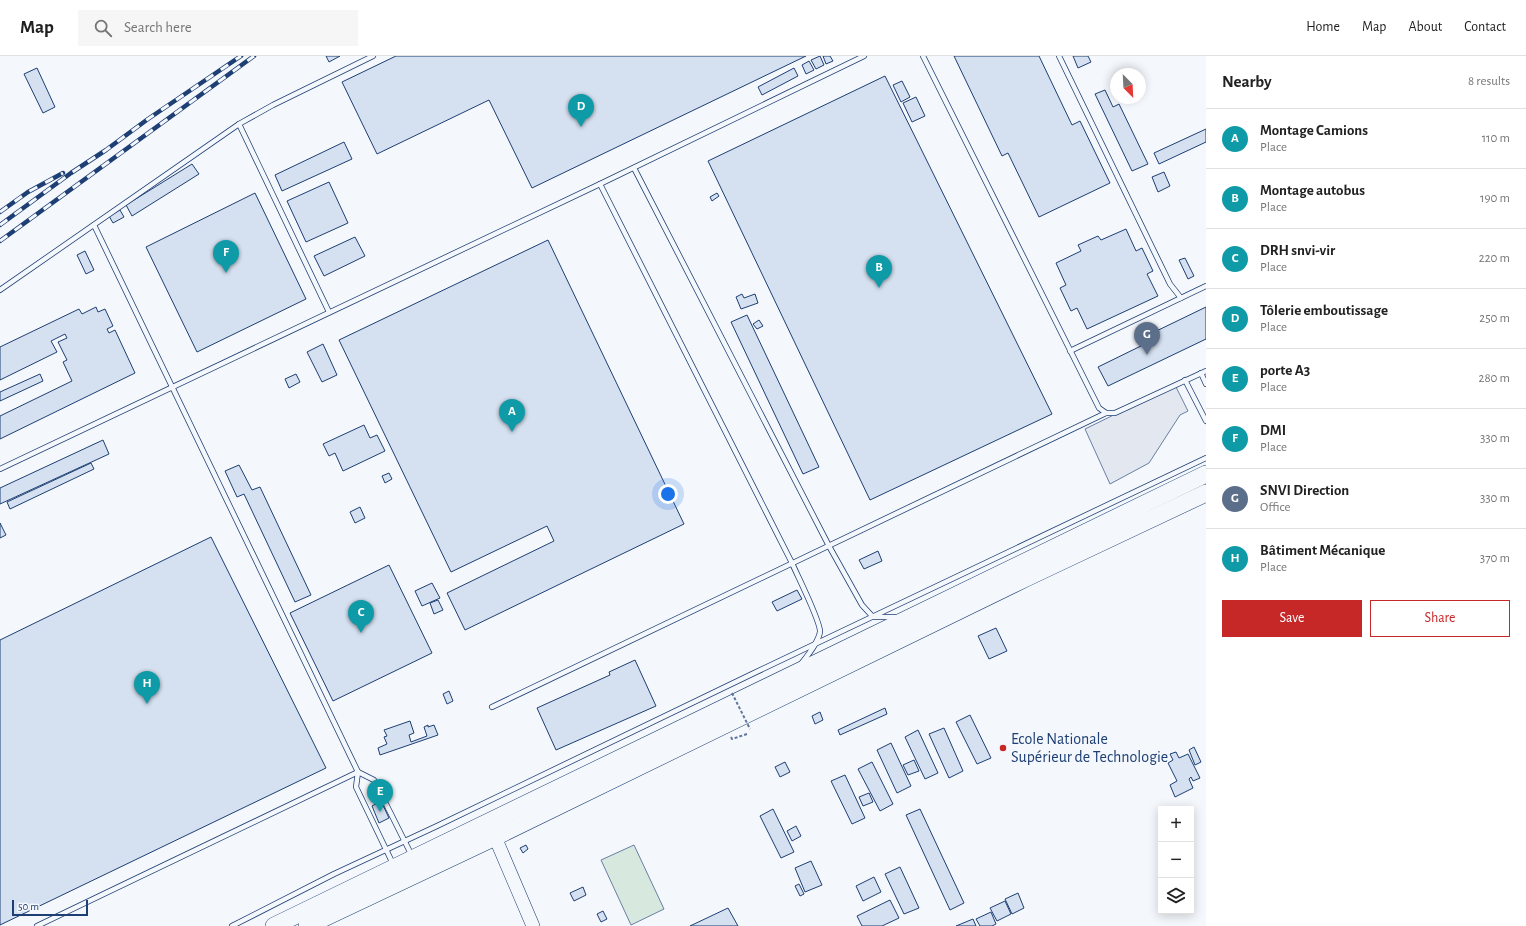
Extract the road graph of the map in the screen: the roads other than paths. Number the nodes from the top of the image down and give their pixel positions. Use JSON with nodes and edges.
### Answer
{"nodes":[{"id":1,"x":373,"y":56,"type":"edge"},
{"id":2,"x":864,"y":56,"type":"edge"},
{"id":3,"x":923,"y":56,"type":"edge"},
{"id":4,"x":1059,"y":56,"type":"edge"},
{"id":5,"x":239,"y":124,"type":"junction"},
{"id":6,"x":634,"y":168,"type":"junction"},
{"id":7,"x":600,"y":184,"type":"junction"},
{"id":8,"x":94,"y":225,"type":"junction"},
{"id":9,"x":1206,"y":286,"type":"edge"},
{"id":10,"x":0,"y":290,"type":"edge"},
{"id":11,"x":1182,"y":298,"type":"junction"},
{"id":12,"x":329,"y":312,"type":"junction"},
{"id":13,"x":1070,"y":350,"type":"junction"},
{"id":14,"x":1206,"y":371,"type":"edge"},
{"id":15,"x":1201,"y":373,"type":"junction"},
{"id":16,"x":1185,"y":380,"type":"junction"},
{"id":17,"x":1206,"y":384,"type":"edge"},
{"id":18,"x":173,"y":387,"type":"junction"},
{"id":19,"x":1106,"y":413,"type":"junction"},
{"id":20,"x":1206,"y":421,"type":"edge"},
{"id":21,"x":1206,"y":458,"type":"edge"},
{"id":22,"x":0,"y":469,"type":"edge"},
{"id":23,"x":1206,"y":474,"type":"edge"},
{"id":24,"x":1206,"y":494,"type":"edge"},
{"id":25,"x":829,"y":546,"type":"junction"},
{"id":26,"x":792,"y":563,"type":"junction"},
{"id":27,"x":873,"y":617,"type":"junction"},
{"id":28,"x":912,"y":617,"type":"junction"},
{"id":29,"x":815,"y":644,"type":"junction"},
{"id":30,"x":792,"y":676,"type":"junction"},
{"id":31,"x":492,"y":707,"type":"dead end"},
{"id":32,"x":358,"y":772,"type":"junction"},
{"id":33,"x":495,"y":837,"type":"junction"},
{"id":34,"x":404,"y":842,"type":"junction"},
{"id":35,"x":386,"y":850,"type":"junction"},
{"id":36,"x":413,"y":859,"type":"junction"},
{"id":37,"x":395,"y":868,"type":"junction"},
{"id":38,"x":37,"y":926,"type":"edge"},
{"id":39,"x":232,"y":926,"type":"edge"},
{"id":40,"x":274,"y":926,"type":"edge"},
{"id":41,"x":307,"y":926,"type":"edge"},
{"id":42,"x":533,"y":926,"type":"edge"}],
"edges":[{"from":1,"to":5,"type":"lane"},
{"from":2,"to":6,"type":"lane"},
{"from":3,"to":13,"type":"lane"},
{"from":4,"to":11,"type":"lane"},
{"from":5,"to":8,"type":"lane"},
{"from":5,"to":12,"type":"lane"},
{"from":6,"to":7,"type":"lane"},
{"from":6,"to":25,"type":"lane"},
{"from":7,"to":12,"type":"lane"},
{"from":7,"to":26,"type":"lane"},
{"from":8,"to":10,"type":"lane"},
{"from":8,"to":18,"type":"lane"},
{"from":9,"to":11,"type":"lane"},
{"from":11,"to":13,"type":"lane"},
{"from":12,"to":18,"type":"lane"},
{"from":13,"to":19,"type":"lane"},
{"from":14,"to":15,"type":"lane"},
{"from":15,"to":16,"type":"lane"},
{"from":15,"to":17,"type":"lane"},
{"from":16,"to":19,"type":"lane"},
{"from":16,"to":20,"type":"lane"},
{"from":18,"to":22,"type":"lane"},
{"from":18,"to":32,"type":"lane"},
{"from":19,"to":25,"type":"lane"},
{"from":21,"to":27,"type":"lane"},
{"from":23,"to":28,"type":"highway"},
{"from":24,"to":33,"type":"highway"},
{"from":25,"to":26,"type":"lane"},
{"from":25,"to":27,"type":"lane"},
{"from":26,"to":29,"type":"lane"},
{"from":26,"to":31,"type":"lane"},
{"from":27,"to":28,"type":"lane"},
{"from":27,"to":29,"type":"lane"},
{"from":28,"to":30,"type":"highway"},
{"from":29,"to":30,"type":"lane"},
{"from":29,"to":34,"type":"lane"},
{"from":30,"to":36,"type":"highway"},
{"from":32,"to":34,"type":"lane"},
{"from":32,"to":35,"type":"lane"},
{"from":32,"to":38,"type":"lane"},
{"from":33,"to":41,"type":"highway"},
{"from":33,"to":42,"type":"street"},
{"from":34,"to":35,"type":"lane"},
{"from":34,"to":36,"type":"lane"},
{"from":35,"to":37,"type":"lane"},
{"from":35,"to":39,"type":"lane"},
{"from":36,"to":37,"type":"highway"},
{"from":37,"to":40,"type":"highway"}]}
